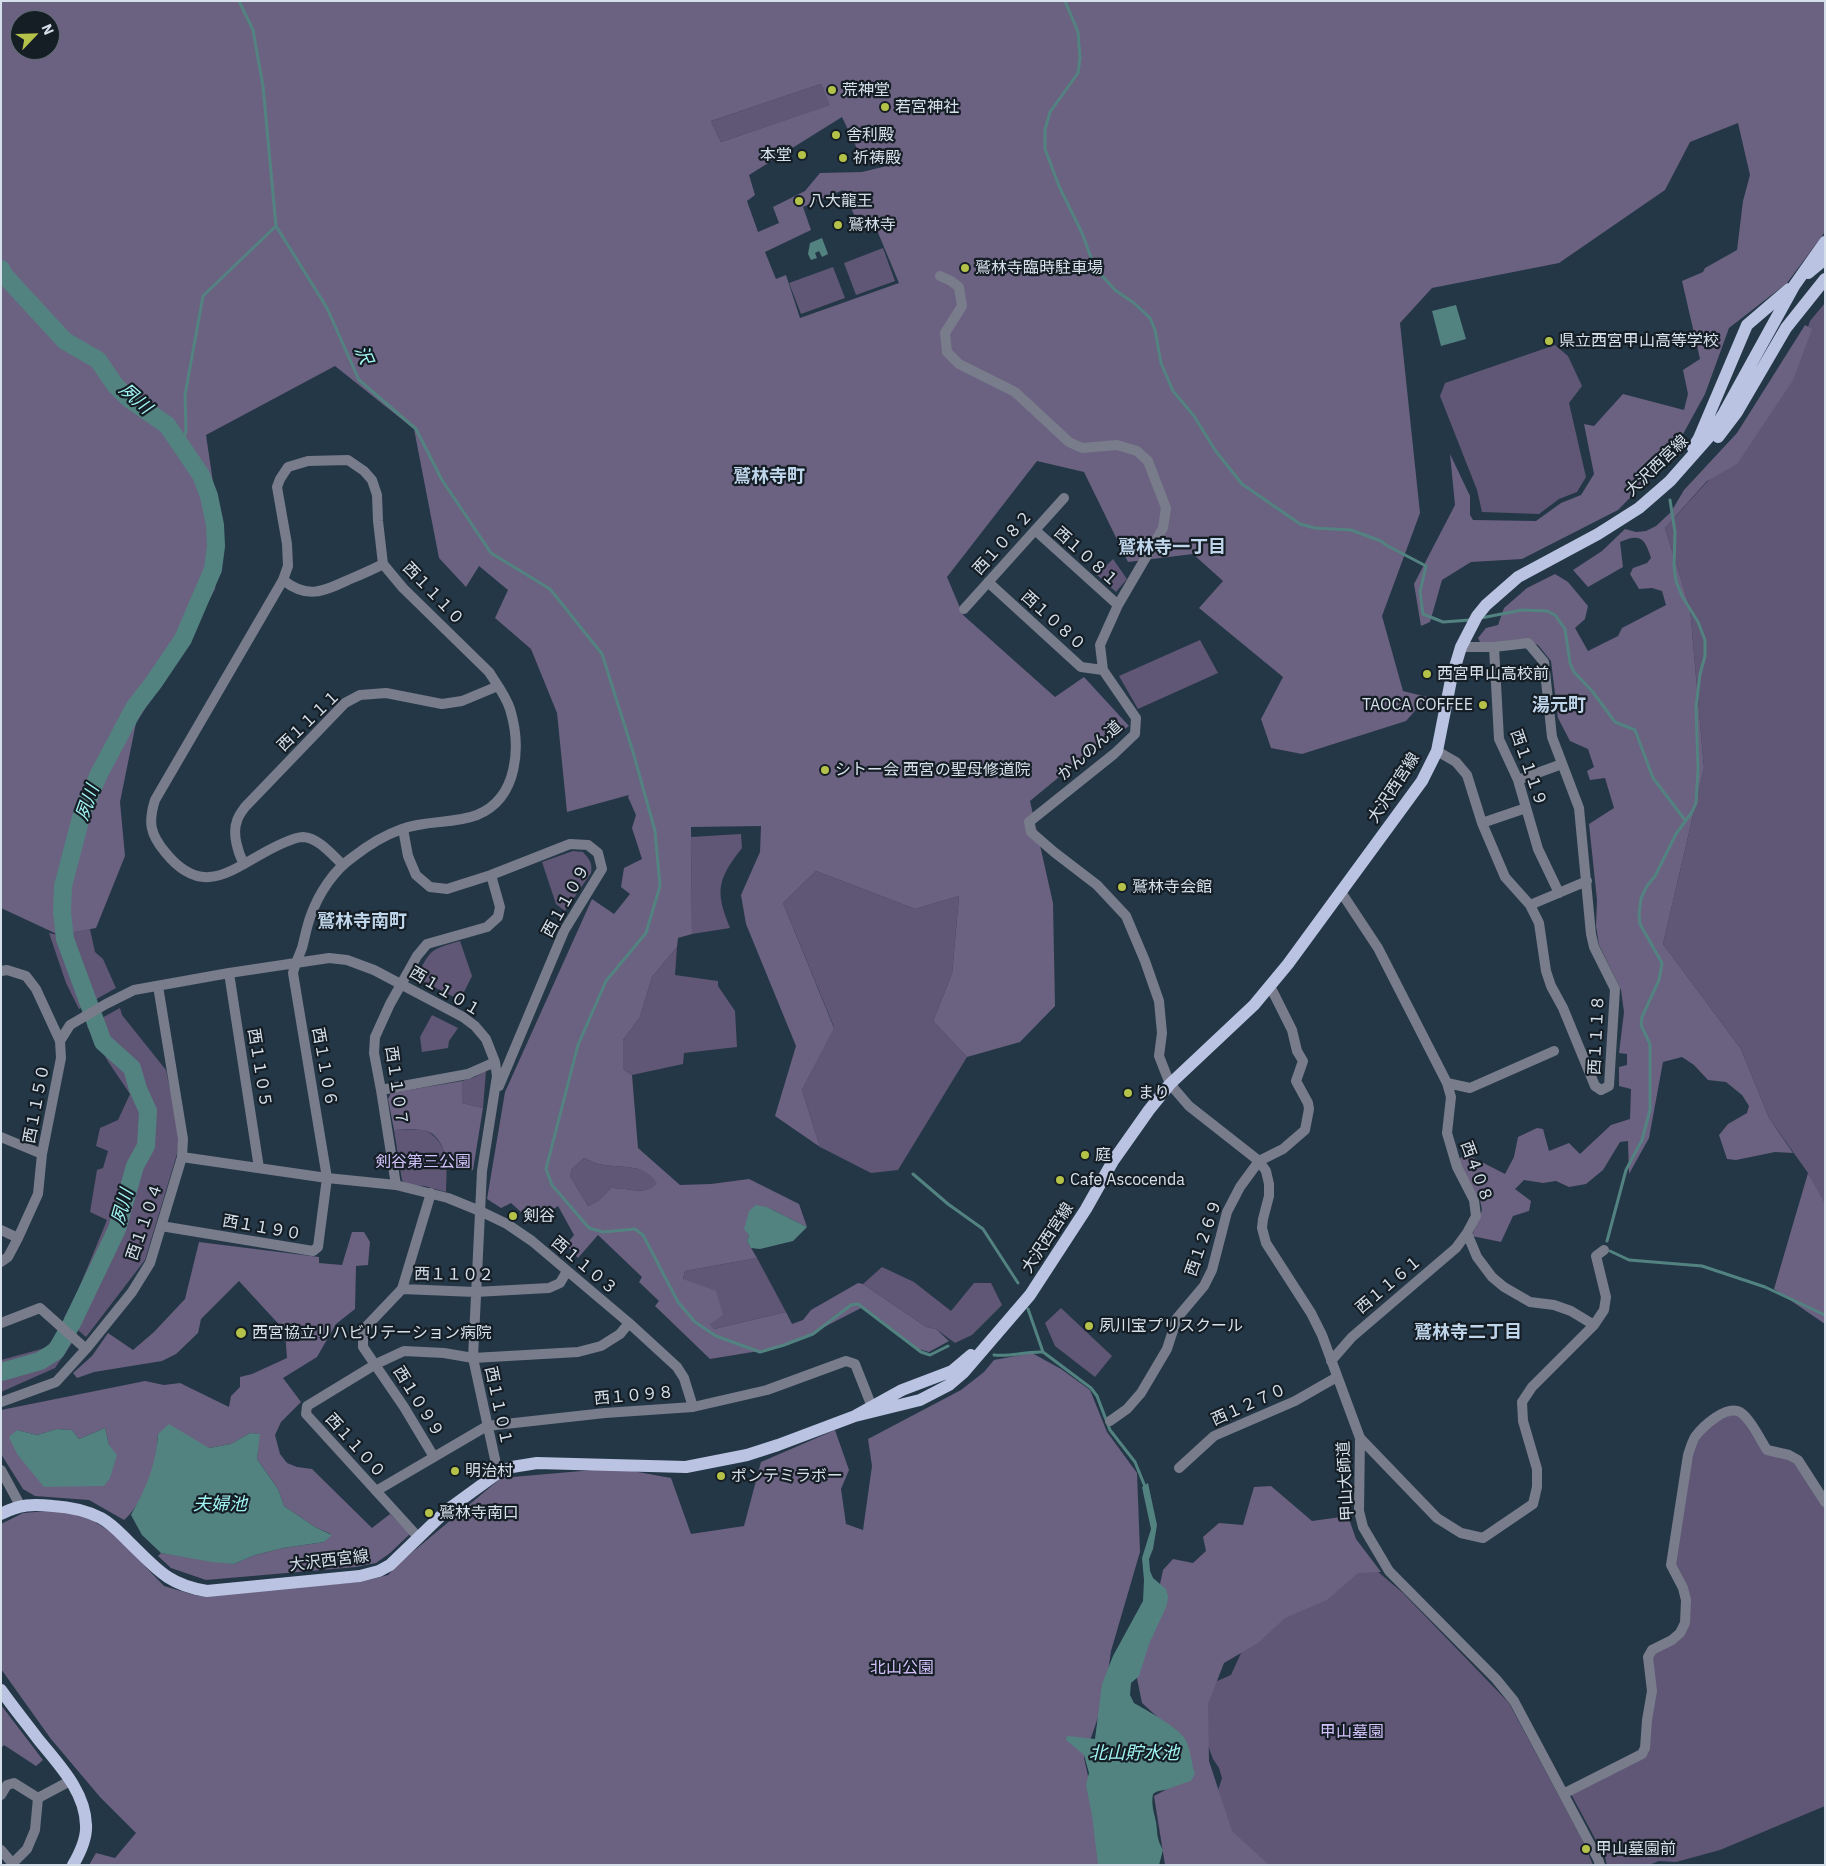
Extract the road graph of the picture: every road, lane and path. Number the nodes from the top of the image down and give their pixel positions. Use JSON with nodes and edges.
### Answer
{"nodes":[{"id":1,"x":1825,"y":242,"type":"edge"},
{"id":2,"x":1825,"y":259,"type":"edge"},
{"id":3,"x":940,"y":276,"type":"dead end"},
{"id":4,"x":1825,"y":279,"type":"edge"},
{"id":5,"x":1670,"y":481,"type":"junction"},
{"id":6,"x":1064,"y":498,"type":"dead end"},
{"id":7,"x":1035,"y":530,"type":"junction"},
{"id":8,"x":384,"y":564,"type":"junction"},
{"id":9,"x":282,"y":580,"type":"junction"},
{"id":10,"x":988,"y":582,"type":"junction"},
{"id":11,"x":1118,"y":605,"type":"junction"},
{"id":12,"x":964,"y":609,"type":"dead end"},
{"id":13,"x":1494,"y":647,"type":"junction"},
{"id":14,"x":1461,"y":648,"type":"junction"},
{"id":15,"x":1103,"y":670,"type":"junction"},
{"id":16,"x":498,"y":686,"type":"junction"},
{"id":17,"x":1437,"y":750,"type":"junction"},
{"id":18,"x":1562,"y":764,"type":"junction"},
{"id":19,"x":1518,"y":780,"type":"junction"},
{"id":20,"x":1526,"y":808,"type":"junction"},
{"id":21,"x":1482,"y":823,"type":"junction"},
{"id":22,"x":403,"y":829,"type":"junction"},
{"id":23,"x":244,"y":864,"type":"junction"},
{"id":24,"x":344,"y":864,"type":"junction"},
{"id":25,"x":491,"y":875,"type":"junction"},
{"id":26,"x":1587,"y":881,"type":"junction"},
{"id":27,"x":1341,"y":892,"type":"junction"},
{"id":28,"x":1559,"y":893,"type":"junction"},
{"id":29,"x":1530,"y":905,"type":"junction"},
{"id":30,"x":296,"y":962,"type":"junction"},
{"id":31,"x":1,"y":971,"type":"edge"},
{"id":32,"x":229,"y":973,"type":"junction"},
{"id":33,"x":402,"y":984,"type":"junction"},
{"id":34,"x":158,"y":986,"type":"junction"},
{"id":35,"x":1270,"y":986,"type":"junction"},
{"id":36,"x":60,"y":1042,"type":"junction"},
{"id":37,"x":1554,"y":1051,"type":"dead end"},
{"id":38,"x":495,"y":1062,"type":"junction"},
{"id":39,"x":1447,"y":1083,"type":"junction"},
{"id":40,"x":1170,"y":1084,"type":"junction"},
{"id":41,"x":381,"y":1090,"type":"junction"},
{"id":42,"x":494,"y":1098,"type":"junction"},
{"id":43,"x":1,"y":1137,"type":"edge"},
{"id":44,"x":42,"y":1154,"type":"junction"},
{"id":45,"x":182,"y":1157,"type":"junction"},
{"id":46,"x":1259,"y":1161,"type":"junction"},
{"id":47,"x":259,"y":1168,"type":"junction"},
{"id":48,"x":327,"y":1178,"type":"junction"},
{"id":49,"x":396,"y":1185,"type":"junction"},
{"id":50,"x":431,"y":1193,"type":"junction"},
{"id":51,"x":480,"y":1211,"type":"junction"},
{"id":52,"x":161,"y":1226,"type":"junction"},
{"id":53,"x":1,"y":1230,"type":"edge"},
{"id":54,"x":1468,"y":1233,"type":"junction"},
{"id":55,"x":18,"y":1238,"type":"junction"},
{"id":56,"x":1604,"y":1250,"type":"dead end"},
{"id":57,"x":1,"y":1262,"type":"edge"},
{"id":58,"x":567,"y":1271,"type":"junction"},
{"id":59,"x":402,"y":1289,"type":"junction"},
{"id":60,"x":475,"y":1292,"type":"junction"},
{"id":61,"x":1,"y":1323,"type":"edge"},
{"id":62,"x":629,"y":1323,"type":"junction"},
{"id":63,"x":1594,"y":1325,"type":"junction"},
{"id":64,"x":86,"y":1349,"type":"junction"},
{"id":65,"x":473,"y":1358,"type":"junction"},
{"id":66,"x":1331,"y":1360,"type":"junction"},
{"id":67,"x":376,"y":1364,"type":"junction"},
{"id":68,"x":1337,"y":1377,"type":"junction"},
{"id":69,"x":1,"y":1402,"type":"edge"},
{"id":70,"x":693,"y":1407,"type":"junction"},
{"id":71,"x":873,"y":1410,"type":"junction"},
{"id":72,"x":1110,"y":1421,"type":"dead end"},
{"id":73,"x":487,"y":1426,"type":"junction"},
{"id":74,"x":1360,"y":1438,"type":"junction"},
{"id":75,"x":434,"y":1457,"type":"junction"},
{"id":76,"x":1179,"y":1468,"type":"dead end"},
{"id":77,"x":1,"y":1470,"type":"edge"},
{"id":78,"x":498,"y":1473,"type":"junction"},
{"id":79,"x":376,"y":1491,"type":"junction"},
{"id":80,"x":1825,"y":1502,"type":"edge"},
{"id":81,"x":20,"y":1505,"type":"junction"},
{"id":82,"x":1,"y":1514,"type":"edge"},
{"id":83,"x":419,"y":1538,"type":"junction"},
{"id":84,"x":1,"y":1690,"type":"edge"},
{"id":85,"x":70,"y":1781,"type":"junction"},
{"id":86,"x":1565,"y":1793,"type":"junction"},
{"id":87,"x":1,"y":1795,"type":"edge"},
{"id":88,"x":38,"y":1798,"type":"junction"},
{"id":89,"x":1,"y":1850,"type":"edge"},
{"id":90,"x":11,"y":1864,"type":"edge"},
{"id":91,"x":74,"y":1865,"type":"edge"},
{"id":92,"x":1600,"y":1865,"type":"edge"}],
"edges":[{"from":1,"to":5,"type":"main road","name":"大沢西宮線"},
{"from":2,"to":5,"type":"main road"},
{"from":3,"to":11,"type":"street","name":"かんのん道"},
{"from":4,"to":5,"type":"main road"},
{"from":5,"to":14,"type":"main road","name":"大沢西宮線"},
{"from":6,"to":7,"type":"street","name":"西１０８２"},
{"from":7,"to":10,"type":"street","name":"西１０８２"},
{"from":7,"to":11,"type":"street","name":"西１０８１"},
{"from":8,"to":9,"type":"street"},
{"from":8,"to":9,"type":"street","name":"西１１１０"},
{"from":8,"to":16,"type":"street","name":"西１１１０"},
{"from":9,"to":23,"type":"street","name":"西１１１０"},
{"from":10,"to":12,"type":"street","name":"西１０８２"},
{"from":10,"to":15,"type":"street","name":"西１０８０"},
{"from":11,"to":15,"type":"street","name":"かんのん道"},
{"from":13,"to":14,"type":"street","name":"西１１１８"},
{"from":13,"to":18,"type":"street","name":"西１１１８"},
{"from":13,"to":19,"type":"street","name":"西１１１９"},
{"from":14,"to":17,"type":"main road","name":"大沢西宮線"},
{"from":15,"to":40,"type":"street","name":"かんのん道"},
{"from":16,"to":22,"type":"street","name":"西１１１０"},
{"from":16,"to":23,"type":"street","name":"西１１１１"},
{"from":17,"to":21,"type":"street","name":"西１１１８"},
{"from":17,"to":27,"type":"main road","name":"大沢西宮線"},
{"from":18,"to":19,"type":"street"},
{"from":18,"to":26,"type":"street","name":"西１１１８"},
{"from":19,"to":20,"type":"street","name":"西１１１９"},
{"from":20,"to":21,"type":"street"},
{"from":20,"to":28,"type":"street","name":"西１１１９"},
{"from":21,"to":29,"type":"street","name":"西１１１８"},
{"from":22,"to":24,"type":"street","name":"西１１１０"},
{"from":22,"to":25,"type":"street","name":"西１１０９"},
{"from":23,"to":24,"type":"street","name":"西１１１０"},
{"from":24,"to":30,"type":"street","name":"西１１１０"},
{"from":25,"to":33,"type":"street","name":"西１１０７"},
{"from":25,"to":42,"type":"street","name":"西１１０９"},
{"from":26,"to":28,"type":"street"},
{"from":26,"to":29,"type":"street","name":"西１１１８"},
{"from":27,"to":35,"type":"main road","name":"大沢西宮線"},
{"from":27,"to":39,"type":"street","name":"西４０８"},
{"from":28,"to":29,"type":"street"},
{"from":30,"to":32,"type":"street","name":"西１１０１"},
{"from":30,"to":33,"type":"street","name":"西１１０１"},
{"from":30,"to":48,"type":"street","name":"西１１０６"},
{"from":31,"to":36,"type":"street","name":"西１１５０"},
{"from":32,"to":34,"type":"street","name":"西１１０１"},
{"from":32,"to":47,"type":"street","name":"西１１０５"},
{"from":33,"to":38,"type":"street","name":"西１１０１"},
{"from":33,"to":41,"type":"street","name":"西１１０７"},
{"from":34,"to":36,"type":"street","name":"西１１０１"},
{"from":34,"to":45,"type":"street","name":"西１１０４"},
{"from":35,"to":40,"type":"main road","name":"大沢西宮線"},
{"from":35,"to":46,"type":"street"},
{"from":36,"to":44,"type":"street","name":"西１１５０"},
{"from":37,"to":39,"type":"street"},
{"from":38,"to":41,"type":"street"},
{"from":38,"to":42,"type":"street","name":"西１１０１"},
{"from":39,"to":54,"type":"street","name":"西４０８"},
{"from":40,"to":46,"type":"street","name":"甲山大師道"},
{"from":40,"to":71,"type":"main road","name":"大沢西宮線"},
{"from":41,"to":49,"type":"street","name":"西１１０７"},
{"from":42,"to":51,"type":"street","name":"西１１０１"},
{"from":43,"to":44,"type":"street"},
{"from":44,"to":55,"type":"street","name":"西１１５０"},
{"from":45,"to":47,"type":"street","name":"西１１０３"},
{"from":45,"to":52,"type":"street","name":"西１１０４"},
{"from":46,"to":66,"type":"street","name":"甲山大師道"},
{"from":46,"to":72,"type":"street","name":"西１２６９"},
{"from":47,"to":48,"type":"street","name":"西１１０３"},
{"from":48,"to":49,"type":"street","name":"西１１０３"},
{"from":48,"to":52,"type":"street","name":"西１１９０"},
{"from":49,"to":50,"type":"street","name":"西１１０３"},
{"from":50,"to":51,"type":"street","name":"西１１０３"},
{"from":50,"to":59,"type":"street","name":"西１１０２"},
{"from":51,"to":58,"type":"street","name":"西１１０３"},
{"from":51,"to":60,"type":"street","name":"西１１０１"},
{"from":52,"to":64,"type":"street","name":"西１１０４"},
{"from":53,"to":55,"type":"street"},
{"from":54,"to":63,"type":"street"},
{"from":54,"to":66,"type":"street","name":"西１１６１"},
{"from":55,"to":57,"type":"street","name":"西１１５０"},
{"from":56,"to":63,"type":"street"},
{"from":58,"to":60,"type":"street","name":"西１１０２"},
{"from":58,"to":62,"type":"street","name":"西１１０３"},
{"from":59,"to":60,"type":"street","name":"西１１０２"},
{"from":59,"to":67,"type":"street","name":"西１０９９"},
{"from":60,"to":65,"type":"street","name":"西１１０１"},
{"from":61,"to":64,"type":"street"},
{"from":62,"to":65,"type":"street","name":"西１１００"},
{"from":62,"to":70,"type":"street","name":"西１１０３"},
{"from":63,"to":74,"type":"street"},
{"from":64,"to":69,"type":"street","name":"西１１０４"},
{"from":65,"to":67,"type":"street","name":"西１１００"},
{"from":65,"to":73,"type":"street","name":"西１１０１"},
{"from":66,"to":68,"type":"street","name":"甲山大師道"},
{"from":67,"to":75,"type":"street","name":"西１０９９"},
{"from":67,"to":79,"type":"street","name":"西１１００"},
{"from":68,"to":74,"type":"street","name":"甲山大師道"},
{"from":68,"to":76,"type":"street","name":"西１２７０"},
{"from":70,"to":71,"type":"street","name":"西１０９８"},
{"from":70,"to":73,"type":"street","name":"西１０９８"},
{"from":71,"to":78,"type":"main road","name":"大沢西宮線"},
{"from":73,"to":75,"type":"street","name":"西１０９８"},
{"from":73,"to":78,"type":"street","name":"西１１０１"},
{"from":74,"to":86,"type":"street","name":"甲山大師道"},
{"from":75,"to":79,"type":"street","name":"西１０９８"},
{"from":77,"to":81,"type":"street"},
{"from":78,"to":83,"type":"main road","name":"大沢西宮線"},
{"from":79,"to":83,"type":"street","name":"西１１００"},
{"from":80,"to":86,"type":"street"},
{"from":81,"to":82,"type":"main road","name":"大沢西宮線"},
{"from":81,"to":83,"type":"main road","name":"大沢西宮線"},
{"from":84,"to":85,"type":"main road"},
{"from":85,"to":88,"type":"street"},
{"from":85,"to":91,"type":"main road"},
{"from":86,"to":92,"type":"street","name":"甲山大師道"},
{"from":87,"to":88,"type":"street"},
{"from":88,"to":90,"type":"street"},
{"from":89,"to":90,"type":"street"}]}
